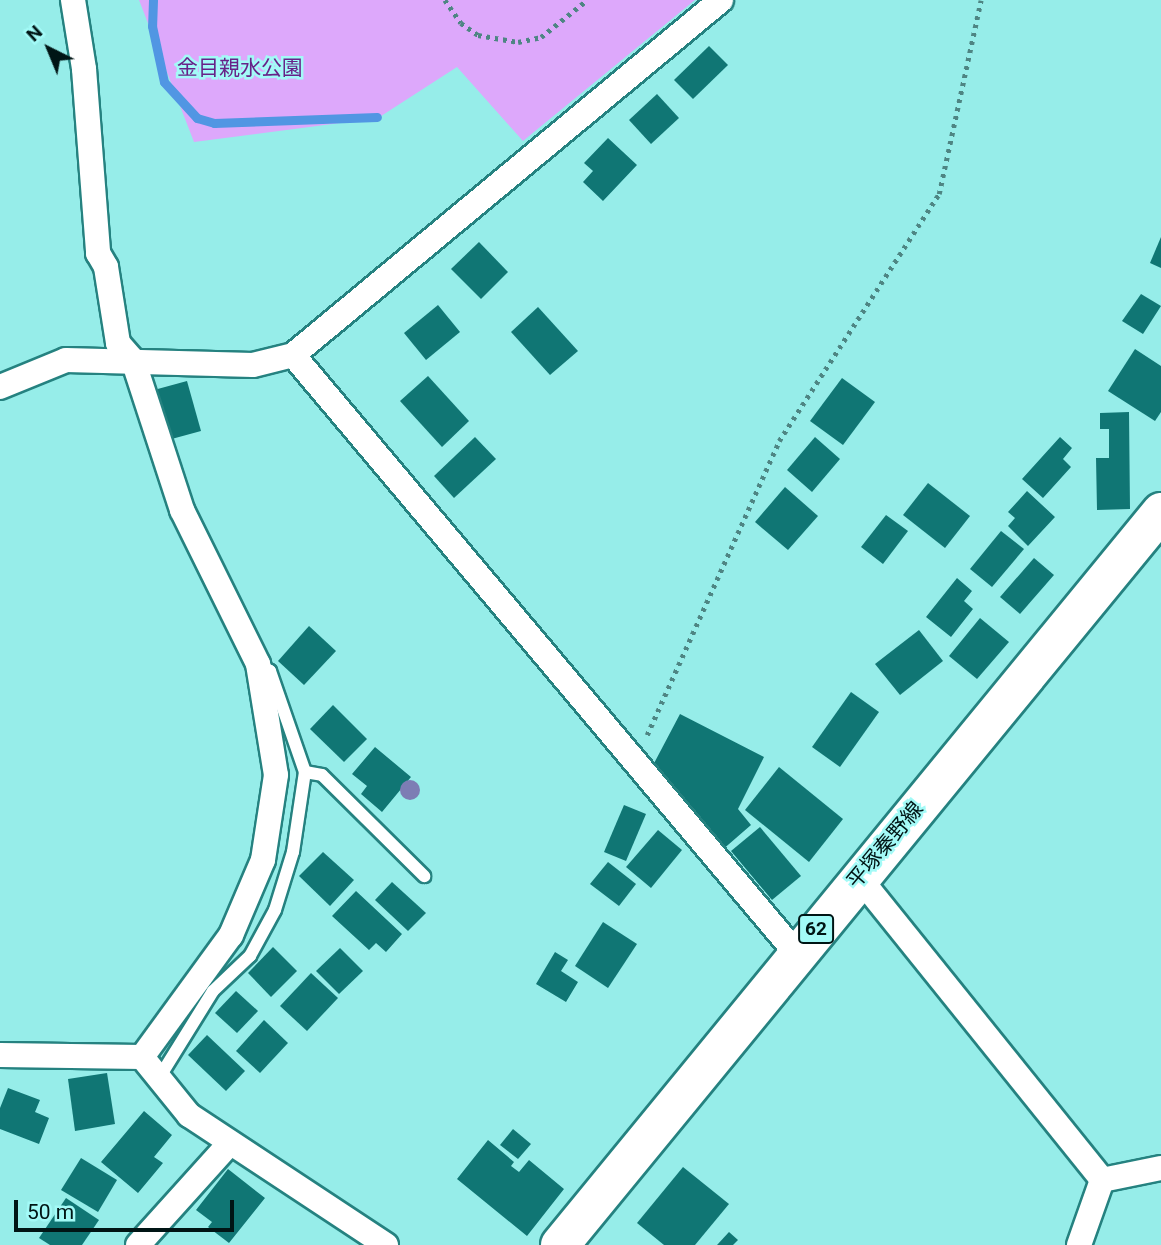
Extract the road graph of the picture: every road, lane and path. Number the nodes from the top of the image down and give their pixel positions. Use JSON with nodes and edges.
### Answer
{"nodes":[{"id":1,"x":73,"y":0,"type":"edge"},
{"id":2,"x":445,"y":0,"type":"edge"},
{"id":3,"x":587,"y":0,"type":"edge"},
{"id":4,"x":721,"y":0,"type":"edge"},
{"id":5,"x":981,"y":0,"type":"edge"},
{"id":6,"x":293,"y":355,"type":"junction"},
{"id":7,"x":133,"y":360,"type":"junction"},
{"id":8,"x":0,"y":387,"type":"edge"},
{"id":9,"x":1161,"y":513,"type":"edge"},
{"id":10,"x":258,"y":664,"type":"junction"},
{"id":11,"x":634,"y":765,"type":"junction"},
{"id":12,"x":305,"y":772,"type":"junction"},
{"id":13,"x":424,"y":876,"type":"dead end"},
{"id":14,"x":858,"y":876,"type":"junction"},
{"id":15,"x":796,"y":953,"type":"junction"},
{"id":16,"x":142,"y":1057,"type":"junction"},
{"id":17,"x":2,"y":1059,"type":"edge"},
{"id":18,"x":159,"y":1078,"type":"junction"},
{"id":19,"x":228,"y":1145,"type":"junction"},
{"id":20,"x":1161,"y":1168,"type":"edge"},
{"id":21,"x":1102,"y":1181,"type":"junction"},
{"id":22,"x":138,"y":1245,"type":"edge"},
{"id":23,"x":386,"y":1245,"type":"edge"},
{"id":24,"x":560,"y":1245,"type":"edge"},
{"id":25,"x":1079,"y":1245,"type":"edge"}],
"edges":[{"from":1,"to":7,"type":"street"},
{"from":2,"to":3,"type":"path"},
{"from":4,"to":6,"type":"street"},
{"from":5,"to":11,"type":"path"},
{"from":6,"to":7,"type":"street"},
{"from":6,"to":11,"type":"street"},
{"from":7,"to":8,"type":"street"},
{"from":7,"to":10,"type":"street"},
{"from":9,"to":14,"type":"main road","name":"平塚秦野線","number":"62"},
{"from":10,"to":12,"type":"lane"},
{"from":10,"to":16,"type":"street"},
{"from":11,"to":15,"type":"street"},
{"from":12,"to":13,"type":"lane"},
{"from":12,"to":18,"type":"lane"},
{"from":14,"to":15,"type":"main road","name":"平塚秦野線","number":"62"},
{"from":14,"to":21,"type":"street"},
{"from":15,"to":24,"type":"main road","name":"平塚秦野線","number":"62"},
{"from":16,"to":17,"type":"street"},
{"from":16,"to":18,"type":"street"},
{"from":18,"to":19,"type":"street"},
{"from":19,"to":22,"type":"street"},
{"from":19,"to":23,"type":"street"},
{"from":20,"to":21,"type":"street"},
{"from":21,"to":25,"type":"street"}]}
